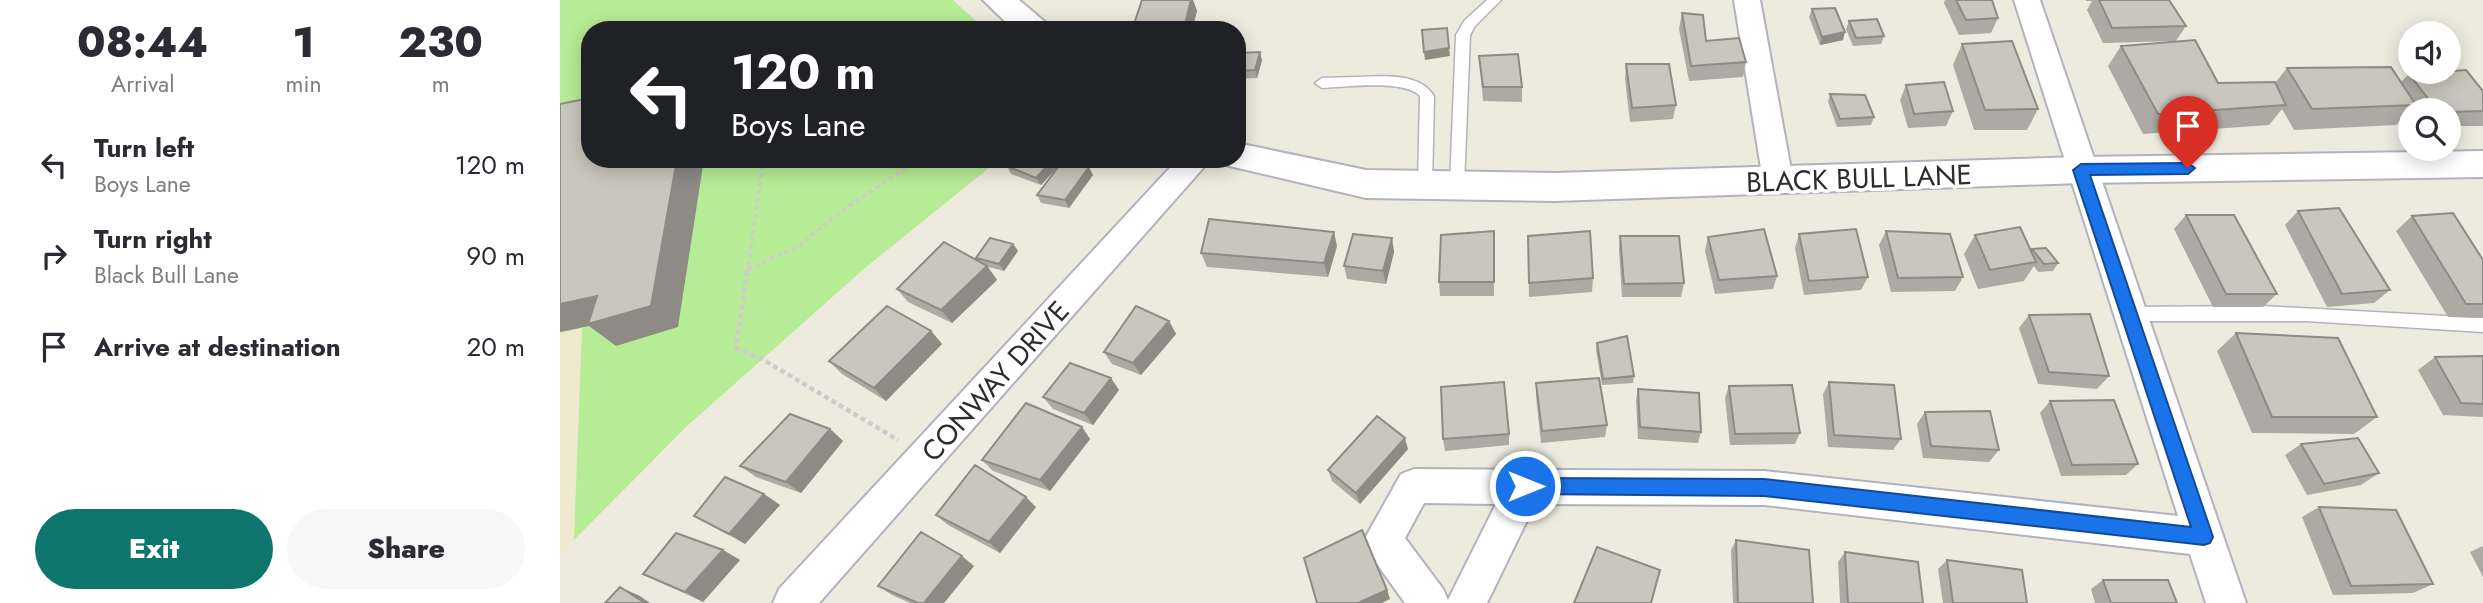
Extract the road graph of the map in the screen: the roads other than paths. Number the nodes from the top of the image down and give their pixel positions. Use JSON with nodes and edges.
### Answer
{"nodes":[{"id":1,"x":999,"y":0,"type":"edge"},
{"id":2,"x":1495,"y":0,"type":"edge"},
{"id":3,"x":1747,"y":0,"type":"edge"},
{"id":4,"x":2027,"y":0,"type":"edge"},
{"id":5,"x":1024,"y":21,"type":"edge"},
{"id":6,"x":1322,"y":83,"type":"dead end"},
{"id":7,"x":1246,"y":158,"type":"edge"},
{"id":8,"x":2483,"y":164,"type":"edge"},
{"id":9,"x":1188,"y":168,"type":"edge"},
{"id":10,"x":2081,"y":170,"type":"junction"},
{"id":11,"x":1778,"y":181,"type":"junction"},
{"id":12,"x":1441,"y":185,"type":"junction"},
{"id":13,"x":2129,"y":314,"type":"junction"},
{"id":14,"x":2483,"y":325,"type":"edge"},
{"id":15,"x":1525,"y":486,"type":"junction"},
{"id":16,"x":2204,"y":537,"type":"junction"},
{"id":17,"x":793,"y":603,"type":"edge"},
{"id":18,"x":1429,"y":603,"type":"edge"},
{"id":19,"x":1466,"y":603,"type":"edge"},
{"id":20,"x":2225,"y":603,"type":"edge"}],
"edges":[{"from":1,"to":5,"type":"street"},
{"from":2,"to":12,"type":"lane"},
{"from":3,"to":11,"type":"street"},
{"from":4,"to":10,"type":"street"},
{"from":6,"to":12,"type":"lane"},
{"from":7,"to":12,"type":"street","name":"BLACK BULL LANE"},
{"from":8,"to":10,"type":"street","name":"BLACK BULL LANE"},
{"from":9,"to":17,"type":"street","name":"CONWAY DRIVE"},
{"from":10,"to":11,"type":"street","name":"BLACK BULL LANE"},
{"from":10,"to":13,"type":"street"},
{"from":11,"to":12,"type":"street","name":"BLACK BULL LANE"},
{"from":13,"to":14,"type":"lane"},
{"from":13,"to":16,"type":"street"},
{"from":15,"to":16,"type":"street"},
{"from":15,"to":18,"type":"street"},
{"from":15,"to":19,"type":"street"},
{"from":16,"to":20,"type":"street"}]}
